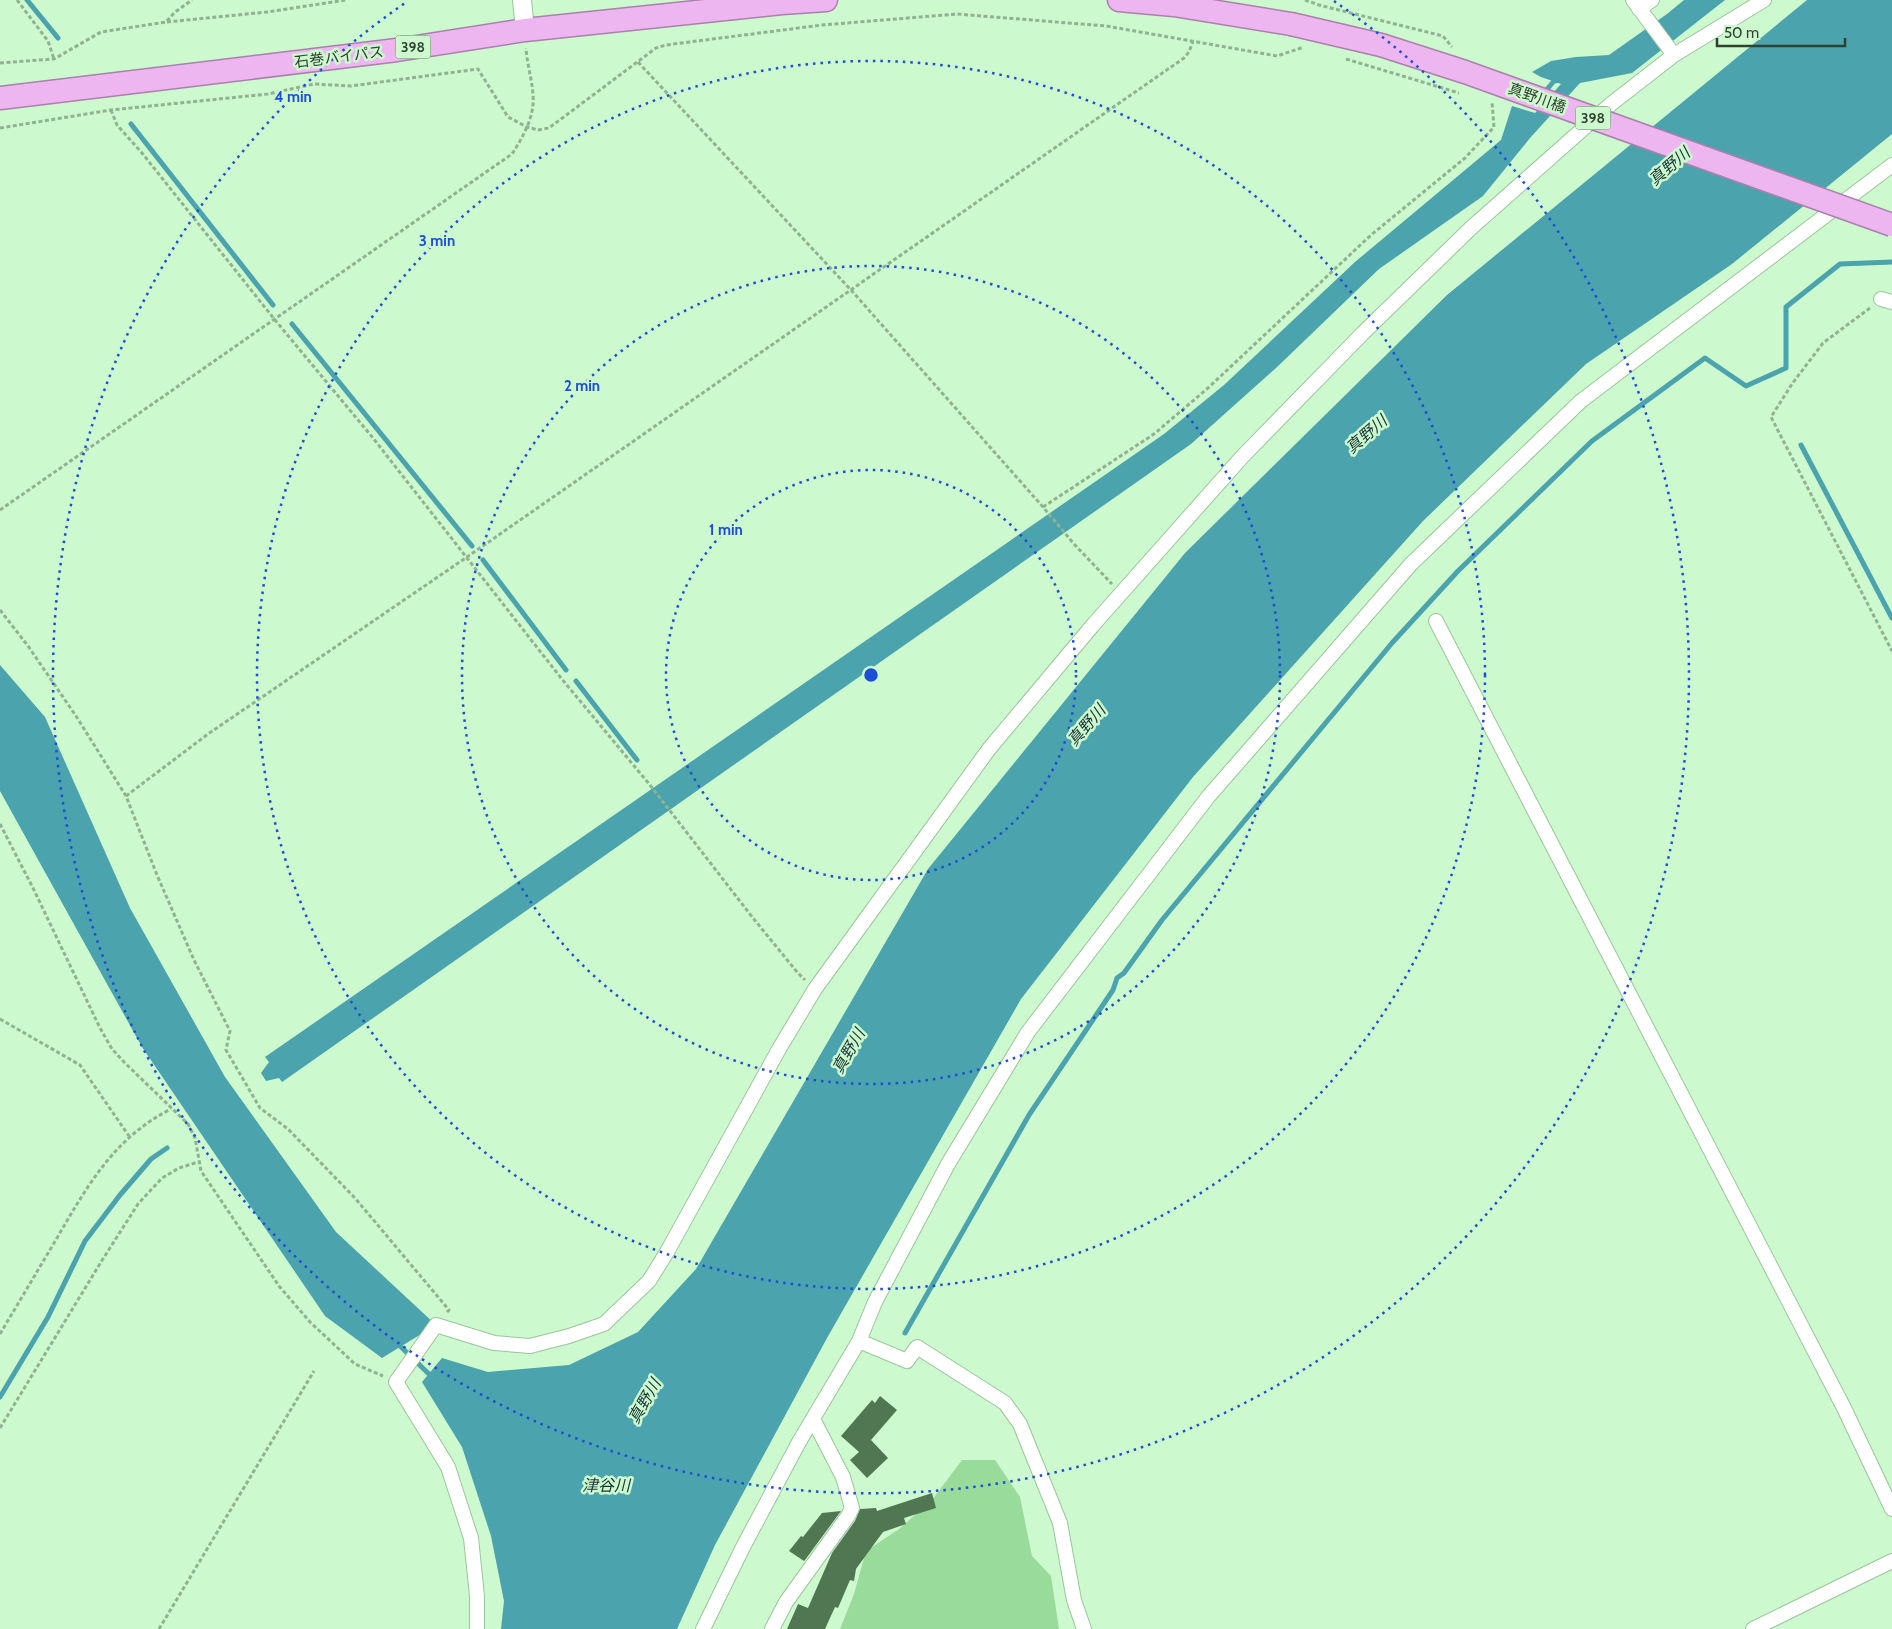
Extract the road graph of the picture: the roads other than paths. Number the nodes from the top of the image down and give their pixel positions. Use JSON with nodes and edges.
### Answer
{"nodes":[{"id":1,"x":522,"y":0,"type":"edge"},
{"id":2,"x":826,"y":0,"type":"edge"},
{"id":3,"x":1119,"y":0,"type":"edge"},
{"id":4,"x":1652,"y":0,"type":"edge"},
{"id":5,"x":1764,"y":0,"type":"edge"},
{"id":6,"x":1636,"y":5,"type":"edge"},
{"id":7,"x":525,"y":30,"type":"junction"},
{"id":8,"x":1674,"y":55,"type":"junction"},
{"id":9,"x":0,"y":98,"type":"edge"},
{"id":10,"x":1892,"y":165,"type":"edge"},
{"id":11,"x":1892,"y":225,"type":"edge"},
{"id":12,"x":1436,"y":621,"type":"dead end"},
{"id":13,"x":859,"y":1341,"type":"junction"},
{"id":14,"x":813,"y":1419,"type":"junction"},
{"id":15,"x":1892,"y":1509,"type":"edge"},
{"id":16,"x":1892,"y":1561,"type":"edge"},
{"id":17,"x":477,"y":1629,"type":"edge"},
{"id":18,"x":703,"y":1629,"type":"edge"},
{"id":19,"x":772,"y":1629,"type":"edge"},
{"id":20,"x":1084,"y":1629,"type":"edge"},
{"id":21,"x":1753,"y":1629,"type":"edge"}],
"edges":[{"from":1,"to":7,"type":"street"},
{"from":2,"to":7,"type":"highway","name":"石巻バイパス","number":"398"},
{"from":3,"to":11,"type":"highway","name":"真野川橋","number":"398","bridge":true},
{"from":4,"to":6,"type":"street"},
{"from":5,"to":8,"type":"street"},
{"from":6,"to":8,"type":"street"},
{"from":7,"to":9,"type":"highway","name":"石巻バイパス","number":"398"},
{"from":8,"to":17,"type":"street"},
{"from":10,"to":13,"type":"street"},
{"from":12,"to":15,"type":"street"},
{"from":13,"to":14,"type":"street"},
{"from":13,"to":20,"type":"street"},
{"from":14,"to":18,"type":"street"},
{"from":14,"to":19,"type":"street"},
{"from":16,"to":21,"type":"street"}]}
